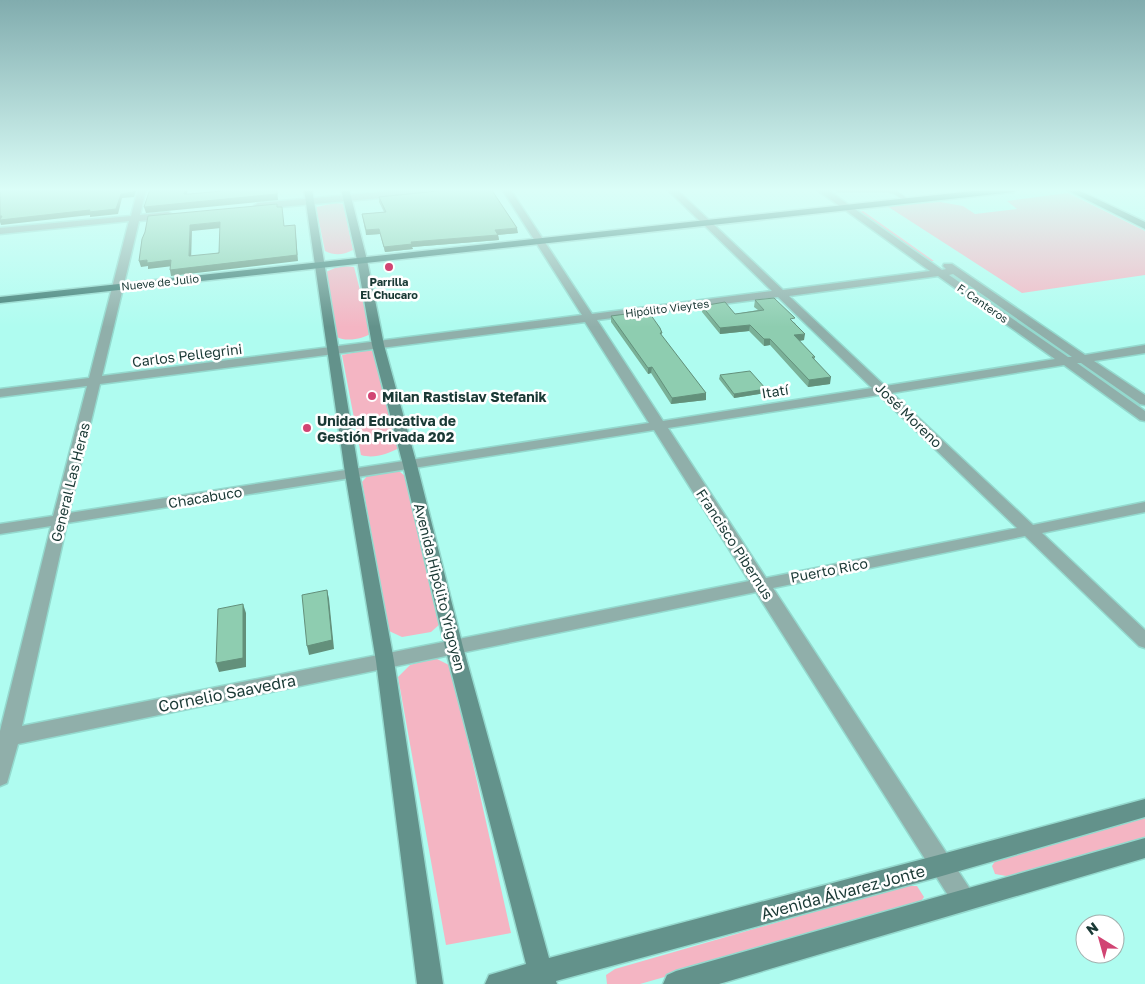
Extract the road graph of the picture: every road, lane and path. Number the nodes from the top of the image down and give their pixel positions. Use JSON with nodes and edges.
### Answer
{"nodes":[{"id":1,"x":131,"y":235,"type":"edge"},
{"id":2,"x":316,"y":235,"type":"edge"},
{"id":3,"x":356,"y":235,"type":"edge"},
{"id":4,"x":536,"y":235,"type":"edge"},
{"id":5,"x":596,"y":235,"type":"edge"},
{"id":6,"x":719,"y":235,"type":"edge"},
{"id":7,"x":886,"y":235,"type":"edge"},
{"id":8,"x":903,"y":235,"type":"edge"},
{"id":9,"x":540,"y":241,"type":"junction"},
{"id":10,"x":362,"y":260,"type":"junction"},
{"id":11,"x":321,"y":264,"type":"junction"},
{"id":12,"x":956,"y":272,"type":"junction"},
{"id":13,"x":940,"y":273,"type":"junction"},
{"id":14,"x":117,"y":287,"type":"junction"},
{"id":15,"x":781,"y":294,"type":"junction"},
{"id":16,"x":0,"y":300,"type":"edge"},
{"id":17,"x":589,"y":318,"type":"junction"},
{"id":18,"x":378,"y":345,"type":"junction"},
{"id":19,"x":1145,"y":349,"type":"edge"},
{"id":20,"x":332,"y":351,"type":"junction"},
{"id":21,"x":1084,"y":359,"type":"junction"},
{"id":22,"x":1066,"y":362,"type":"junction"},
{"id":23,"x":94,"y":382,"type":"junction"},
{"id":24,"x":883,"y":390,"type":"junction"},
{"id":25,"x":0,"y":393,"type":"edge"},
{"id":26,"x":1145,"y":401,"type":"edge"},
{"id":27,"x":1145,"y":417,"type":"edge"},
{"id":28,"x":659,"y":426,"type":"junction"},
{"id":29,"x":410,"y":465,"type":"junction"},
{"id":30,"x":352,"y":474,"type":"junction"},
{"id":31,"x":1145,"y":507,"type":"edge"},
{"id":32,"x":60,"y":519,"type":"junction"},
{"id":33,"x":0,"y":529,"type":"edge"},
{"id":34,"x":1030,"y":530,"type":"junction"},
{"id":35,"x":761,"y":584,"type":"junction"},
{"id":36,"x":1145,"y":641,"type":"edge"},
{"id":37,"x":454,"y":647,"type":"junction"},
{"id":38,"x":385,"y":661,"type":"junction"},
{"id":39,"x":4,"y":738,"type":"edge"},
{"id":40,"x":0,"y":777,"type":"edge"},
{"id":41,"x":1145,"y":808,"type":"edge"},
{"id":42,"x":1145,"y":848,"type":"edge"},
{"id":43,"x":942,"y":865,"type":"junction"},
{"id":44,"x":964,"y":900,"type":"junction"},
{"id":45,"x":542,"y":978,"type":"edge"},
{"id":46,"x":430,"y":984,"type":"edge"},
{"id":47,"x":498,"y":984,"type":"edge"},
{"id":48,"x":676,"y":984,"type":"edge"}],
"edges":[{"from":1,"to":14,"type":"street","name":"General Las Heras"},
{"from":2,"to":11,"type":"main road"},
{"from":3,"to":10,"type":"main road","name":"Avenida Hipólito Yrigoyen"},
{"from":4,"to":9,"type":"street","name":"Francisco Pibernus"},
{"from":5,"to":9,"type":"main road","name":"Nueve de Julio"},
{"from":6,"to":15,"type":"street","name":"José Moreno"},
{"from":7,"to":13,"type":"street","name":"F. Canteros"},
{"from":8,"to":12,"type":"street","name":"F. Canteros"},
{"from":9,"to":10,"type":"main road","name":"Nueve de Julio"},
{"from":9,"to":17,"type":"street","name":"Francisco Pibernus"},
{"from":10,"to":11,"type":"main road","name":"Nueve de Julio"},
{"from":10,"to":18,"type":"main road","name":"Avenida Hipólito Yrigoyen"},
{"from":11,"to":14,"type":"main road","name":"Nueve de Julio"},
{"from":11,"to":20,"type":"main road"},
{"from":12,"to":13,"type":"street","name":"Hipólito Vieytes"},
{"from":12,"to":21,"type":"street","name":"F. Canteros"},
{"from":13,"to":15,"type":"street","name":"Hipólito Vieytes"},
{"from":13,"to":22,"type":"street","name":"F. Canteros"},
{"from":14,"to":16,"type":"main road","name":"Nueve de Julio"},
{"from":14,"to":23,"type":"street","name":"General Las Heras"},
{"from":15,"to":17,"type":"street","name":"Hipólito Vieytes"},
{"from":15,"to":24,"type":"street","name":"José Moreno"},
{"from":17,"to":18,"type":"street","name":"Hipólito Vieytes"},
{"from":17,"to":28,"type":"street","name":"Francisco Pibernus"},
{"from":18,"to":20,"type":"street","name":"Carlos Pellegrini"},
{"from":18,"to":29,"type":"main road","name":"Avenida Hipólito Yrigoyen"},
{"from":19,"to":21,"type":"street","name":"Itatí"},
{"from":20,"to":23,"type":"street","name":"Carlos Pellegrini"},
{"from":20,"to":30,"type":"main road"},
{"from":21,"to":22,"type":"street","name":"Itatí"},
{"from":21,"to":26,"type":"street","name":"F. Canteros"},
{"from":22,"to":24,"type":"street","name":"Itatí"},
{"from":22,"to":27,"type":"street","name":"F. Canteros"},
{"from":23,"to":25,"type":"street","name":"Carlos Pellegrini"},
{"from":23,"to":32,"type":"street","name":"General Las Heras"},
{"from":24,"to":28,"type":"street","name":"Itatí"},
{"from":24,"to":34,"type":"street","name":"José Moreno"},
{"from":28,"to":29,"type":"street","name":"Itatí"},
{"from":28,"to":35,"type":"street","name":"Francisco Pibernus"},
{"from":29,"to":30,"type":"street","name":"Chacabuco"},
{"from":29,"to":37,"type":"main road","name":"Avenida Hipólito Yrigoyen"},
{"from":30,"to":32,"type":"street","name":"Chacabuco"},
{"from":30,"to":38,"type":"main road"},
{"from":31,"to":34,"type":"street","name":"Puerto Rico"},
{"from":32,"to":33,"type":"street","name":"Chacabuco"},
{"from":32,"to":39,"type":"street","name":"General Las Heras"},
{"from":34,"to":35,"type":"street","name":"Puerto Rico"},
{"from":34,"to":36,"type":"street","name":"José Moreno"},
{"from":35,"to":37,"type":"street","name":"Puerto Rico"},
{"from":35,"to":43,"type":"street","name":"Francisco Pibernus"},
{"from":37,"to":38,"type":"street","name":"Cornelio Saavedra"},
{"from":37,"to":45,"type":"main road","name":"Avenida Hipólito Yrigoyen"},
{"from":38,"to":39,"type":"street","name":"Cornelio Saavedra"},
{"from":38,"to":46,"type":"main road"},
{"from":39,"to":40,"type":"street","name":"General Las Heras"},
{"from":41,"to":43,"type":"main road","name":"Avenida Álvarez Jonte"},
{"from":42,"to":44,"type":"main road"},
{"from":43,"to":44,"type":"street","name":"Francisco Pibernus"},
{"from":43,"to":45,"type":"main road","name":"Avenida Álvarez Jonte"},
{"from":44,"to":48,"type":"main road"},
{"from":45,"to":47,"type":"main road","name":"Avenida Álvarez Jonte"}]}
